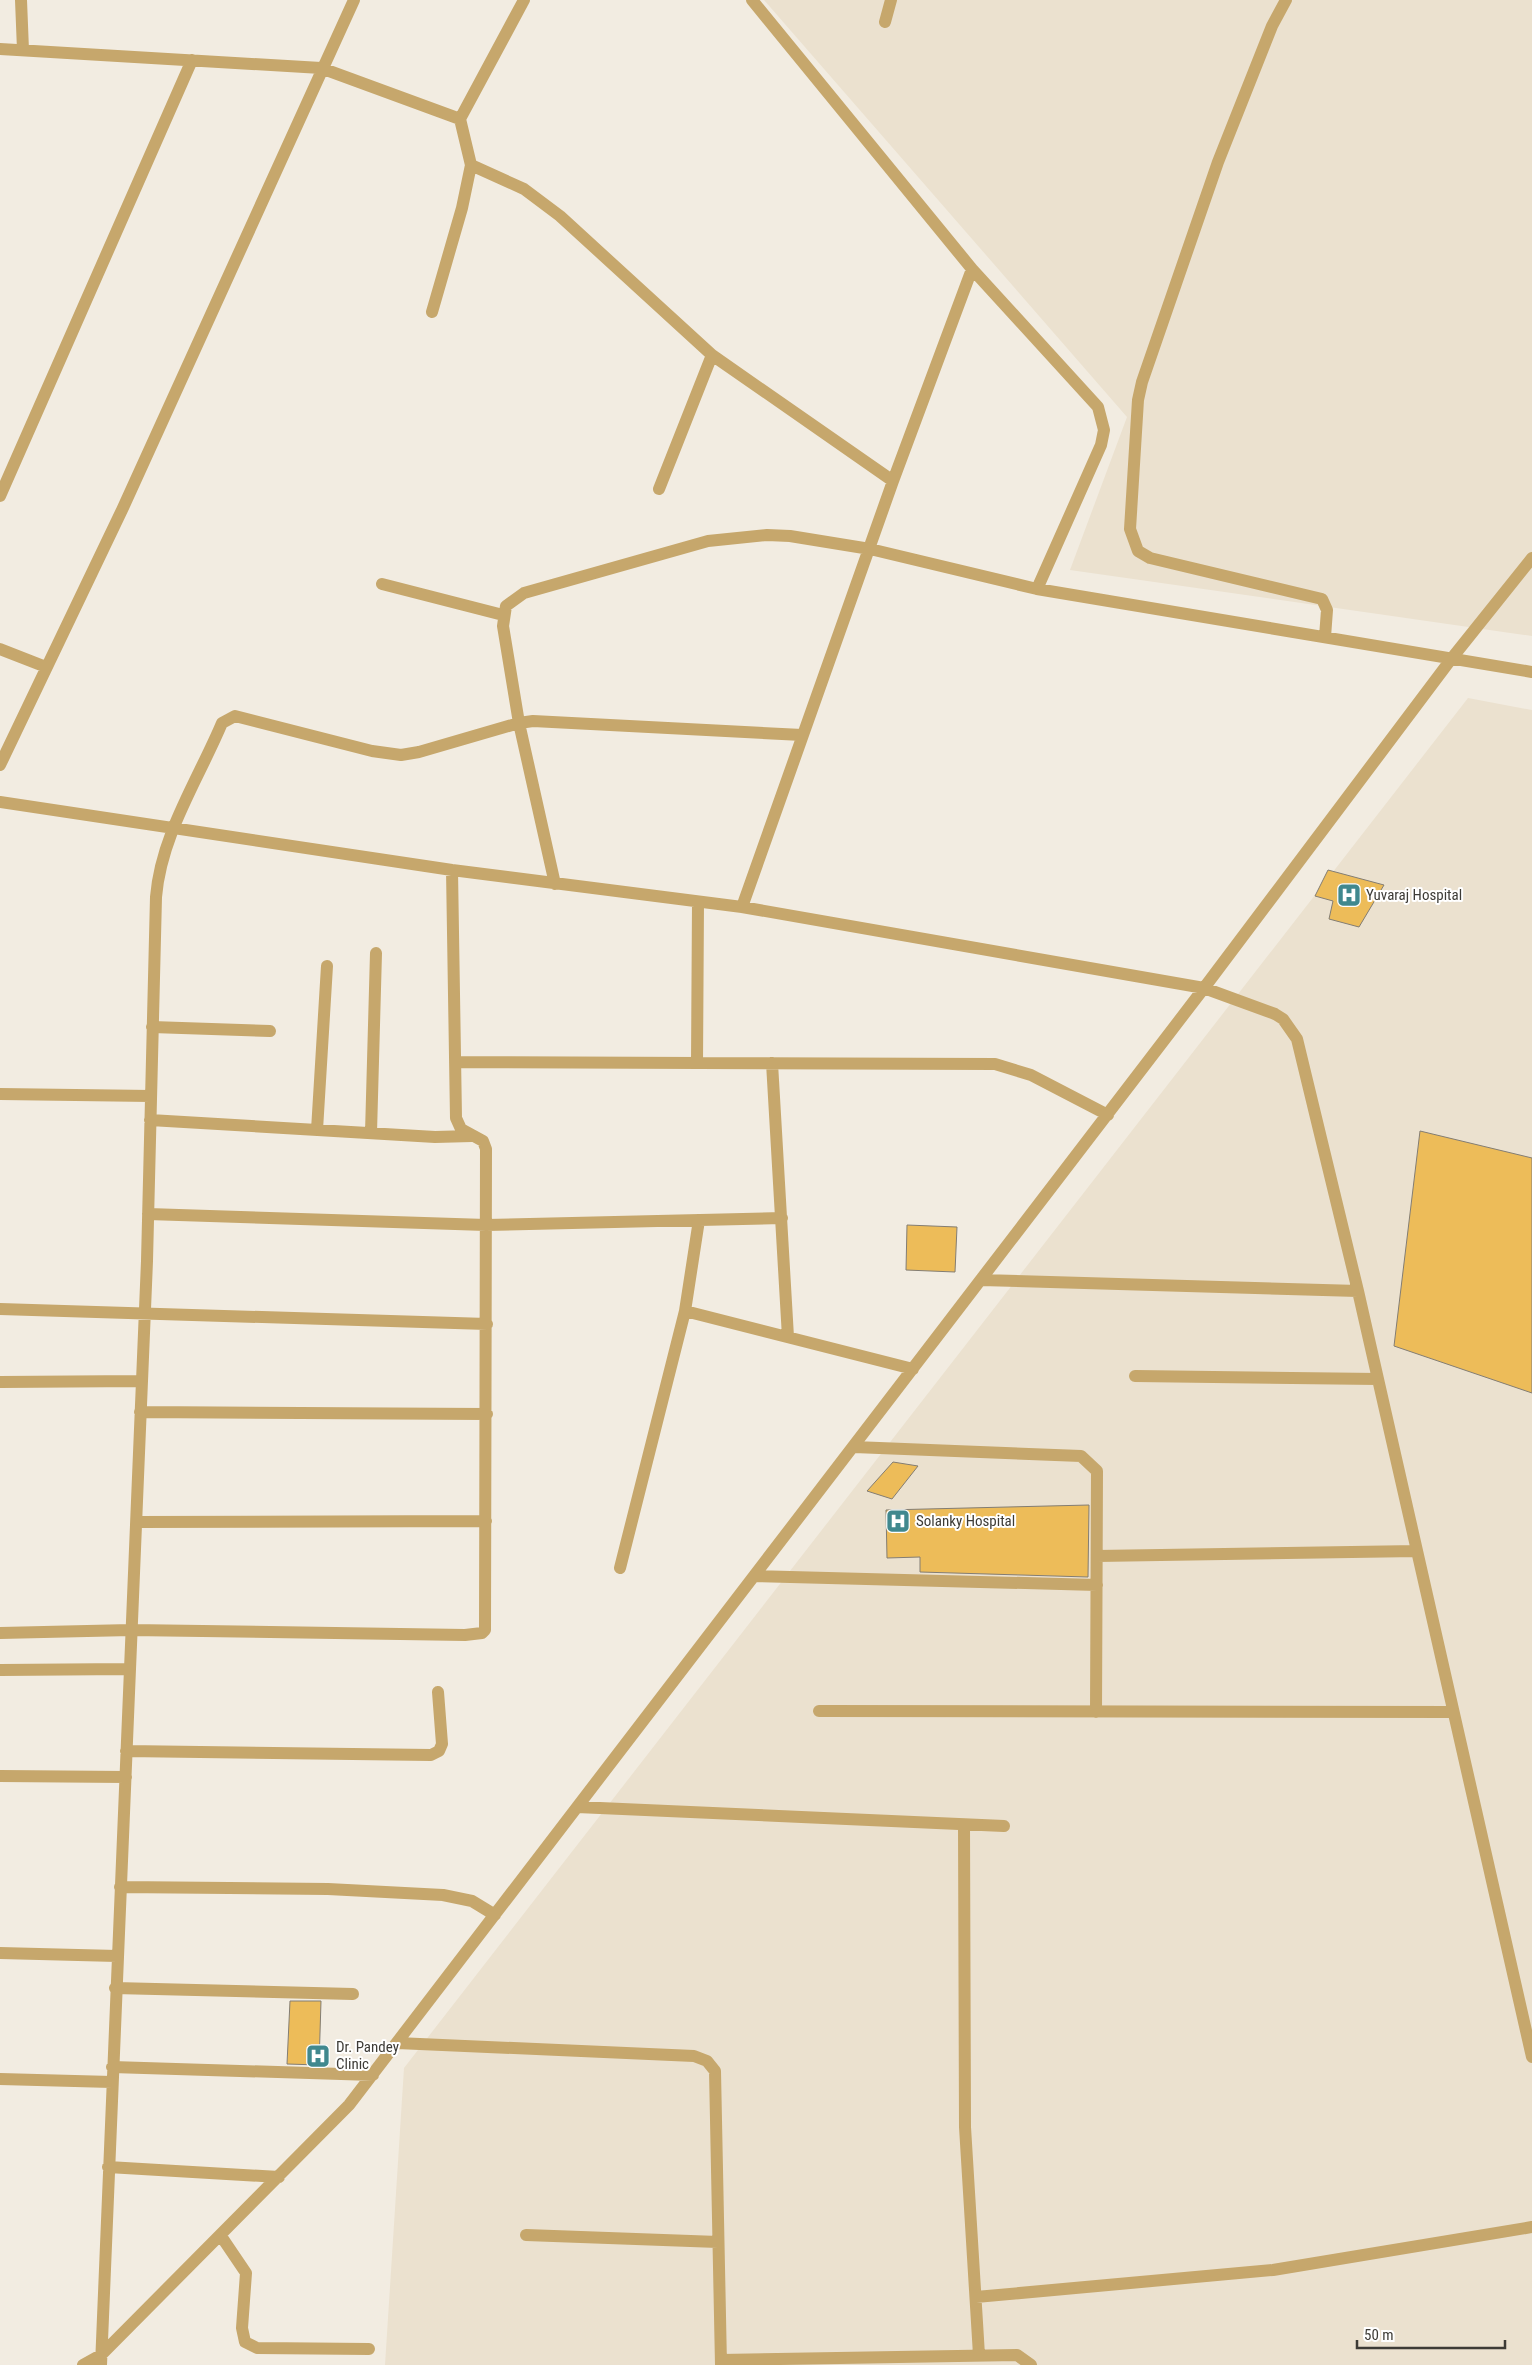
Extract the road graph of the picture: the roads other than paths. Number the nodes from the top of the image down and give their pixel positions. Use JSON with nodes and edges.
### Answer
{"nodes":[{"id":1,"x":21,"y":0,"type":"edge"},
{"id":2,"x":354,"y":0,"type":"edge"},
{"id":3,"x":524,"y":0,"type":"edge"},
{"id":4,"x":752,"y":0,"type":"edge"},
{"id":5,"x":891,"y":0,"type":"edge"},
{"id":6,"x":1286,"y":0,"type":"edge"},
{"id":7,"x":885,"y":22,"type":"dead end"},
{"id":8,"x":0,"y":49,"type":"edge"},
{"id":9,"x":23,"y":50,"type":"junction"},
{"id":10,"x":192,"y":60,"type":"junction"},
{"id":11,"x":321,"y":68,"type":"junction"},
{"id":12,"x":460,"y":119,"type":"junction"},
{"id":13,"x":471,"y":165,"type":"junction"},
{"id":14,"x":972,"y":269,"type":"junction"},
{"id":15,"x":432,"y":312,"type":"dead end"},
{"id":16,"x":712,"y":355,"type":"junction"},
{"id":17,"x":893,"y":481,"type":"junction"},
{"id":18,"x":660,"y":489,"type":"dead end"},
{"id":19,"x":0,"y":496,"type":"edge"},
{"id":20,"x":870,"y":549,"type":"junction"},
{"id":21,"x":1532,"y":558,"type":"edge"},
{"id":22,"x":382,"y":584,"type":"dead end"},
{"id":23,"x":1038,"y":589,"type":"junction"},
{"id":24,"x":503,"y":614,"type":"junction"},
{"id":25,"x":1325,"y":636,"type":"junction"},
{"id":26,"x":0,"y":649,"type":"edge"},
{"id":27,"x":1452,"y":658,"type":"junction"},
{"id":28,"x":46,"y":667,"type":"junction"},
{"id":29,"x":1532,"y":672,"type":"edge"},
{"id":30,"x":519,"y":723,"type":"junction"},
{"id":31,"x":802,"y":735,"type":"junction"},
{"id":32,"x":0,"y":765,"type":"edge"},
{"id":33,"x":0,"y":802,"type":"edge"},
{"id":34,"x":173,"y":828,"type":"junction"},
{"id":35,"x":452,"y":870,"type":"junction"},
{"id":36,"x":555,"y":884,"type":"junction"},
{"id":37,"x":698,"y":903,"type":"junction"},
{"id":38,"x":742,"y":907,"type":"junction"},
{"id":39,"x":376,"y":953,"type":"dead end"},
{"id":40,"x":327,"y":966,"type":"dead end"},
{"id":41,"x":1204,"y":988,"type":"junction"},
{"id":42,"x":152,"y":1027,"type":"junction"},
{"id":43,"x":270,"y":1031,"type":"dead end"},
{"id":44,"x":455,"y":1062,"type":"junction"},
{"id":45,"x":697,"y":1063,"type":"junction"},
{"id":46,"x":772,"y":1063,"type":"junction"},
{"id":47,"x":0,"y":1094,"type":"edge"},
{"id":48,"x":151,"y":1096,"type":"junction"},
{"id":49,"x":1108,"y":1114,"type":"junction"},
{"id":50,"x":150,"y":1120,"type":"junction"},
{"id":51,"x":317,"y":1130,"type":"junction"},
{"id":52,"x":371,"y":1134,"type":"junction"},
{"id":53,"x":472,"y":1136,"type":"junction"},
{"id":54,"x":148,"y":1214,"type":"junction"},
{"id":55,"x":782,"y":1218,"type":"junction"},
{"id":56,"x":699,"y":1220,"type":"junction"},
{"id":57,"x":486,"y":1225,"type":"junction"},
{"id":58,"x":981,"y":1280,"type":"junction"},
{"id":59,"x":1358,"y":1291,"type":"junction"},
{"id":60,"x":0,"y":1309,"type":"edge"},
{"id":61,"x":685,"y":1311,"type":"junction"},
{"id":62,"x":144,"y":1315,"type":"junction"},
{"id":63,"x":487,"y":1324,"type":"junction"},
{"id":64,"x":788,"y":1337,"type":"junction"},
{"id":65,"x":913,"y":1369,"type":"junction"},
{"id":66,"x":1135,"y":1376,"type":"dead end"},
{"id":67,"x":1378,"y":1379,"type":"junction"},
{"id":68,"x":142,"y":1381,"type":"junction"},
{"id":69,"x":0,"y":1382,"type":"edge"},
{"id":70,"x":140,"y":1412,"type":"junction"},
{"id":71,"x":487,"y":1414,"type":"junction"},
{"id":72,"x":854,"y":1447,"type":"junction"},
{"id":73,"x":486,"y":1521,"type":"junction"},
{"id":74,"x":136,"y":1522,"type":"junction"},
{"id":75,"x":1417,"y":1551,"type":"junction"},
{"id":76,"x":1097,"y":1556,"type":"junction"},
{"id":77,"x":620,"y":1568,"type":"dead end"},
{"id":78,"x":755,"y":1576,"type":"junction"},
{"id":79,"x":1097,"y":1586,"type":"junction"},
{"id":80,"x":131,"y":1630,"type":"junction"},
{"id":81,"x":0,"y":1632,"type":"edge"},
{"id":82,"x":129,"y":1669,"type":"junction"},
{"id":83,"x":0,"y":1670,"type":"edge"},
{"id":84,"x":438,"y":1692,"type":"dead end"},
{"id":85,"x":818,"y":1710,"type":"dead end"},
{"id":86,"x":1096,"y":1712,"type":"junction"},
{"id":87,"x":1453,"y":1712,"type":"junction"},
{"id":88,"x":126,"y":1752,"type":"junction"},
{"id":89,"x":0,"y":1776,"type":"edge"},
{"id":90,"x":126,"y":1777,"type":"junction"},
{"id":91,"x":577,"y":1807,"type":"junction"},
{"id":92,"x":964,"y":1825,"type":"junction"},
{"id":93,"x":1004,"y":1826,"type":"dead end"},
{"id":94,"x":120,"y":1887,"type":"junction"},
{"id":95,"x":495,"y":1915,"type":"junction"},
{"id":96,"x":0,"y":1953,"type":"edge"},
{"id":97,"x":117,"y":1956,"type":"junction"},
{"id":98,"x":116,"y":1988,"type":"junction"},
{"id":99,"x":353,"y":1994,"type":"dead end"},
{"id":100,"x":397,"y":2043,"type":"junction"},
{"id":101,"x":1532,"y":2057,"type":"edge"},
{"id":102,"x":112,"y":2067,"type":"junction"},
{"id":103,"x":373,"y":2075,"type":"junction"},
{"id":104,"x":0,"y":2079,"type":"edge"},
{"id":105,"x":112,"y":2082,"type":"junction"},
{"id":106,"x":108,"y":2167,"type":"junction"},
{"id":107,"x":280,"y":2177,"type":"junction"},
{"id":108,"x":1532,"y":2227,"type":"edge"},
{"id":109,"x":526,"y":2235,"type":"dead end"},
{"id":110,"x":221,"y":2236,"type":"junction"},
{"id":111,"x":718,"y":2242,"type":"junction"},
{"id":112,"x":976,"y":2297,"type":"junction"},
{"id":113,"x":369,"y":2349,"type":"dead end"},
{"id":114,"x":979,"y":2355,"type":"junction"},
{"id":115,"x":101,"y":2360,"type":"edge"},
{"id":116,"x":954,"y":2360,"type":"edge"},
{"id":117,"x":848,"y":2361,"type":"edge"},
{"id":118,"x":721,"y":2363,"type":"edge"},
{"id":119,"x":83,"y":2365,"type":"edge"},
{"id":120,"x":1032,"y":2365,"type":"edge"}],
"edges":[{"from":1,"to":9,"type":"street"},
{"from":2,"to":11,"type":"street"},
{"from":3,"to":12,"type":"street"},
{"from":4,"to":14,"type":"street"},
{"from":5,"to":7,"type":"street"},
{"from":6,"to":25,"type":"street"},
{"from":8,"to":9,"type":"street"},
{"from":9,"to":10,"type":"street"},
{"from":10,"to":11,"type":"street"},
{"from":10,"to":19,"type":"street"},
{"from":11,"to":12,"type":"street"},
{"from":11,"to":28,"type":"street"},
{"from":12,"to":13,"type":"street"},
{"from":13,"to":15,"type":"street"},
{"from":13,"to":16,"type":"street"},
{"from":14,"to":17,"type":"street"},
{"from":14,"to":23,"type":"street"},
{"from":16,"to":17,"type":"street"},
{"from":16,"to":18,"type":"street"},
{"from":17,"to":20,"type":"street"},
{"from":20,"to":23,"type":"street"},
{"from":20,"to":24,"type":"street"},
{"from":20,"to":31,"type":"street"},
{"from":21,"to":27,"type":"street"},
{"from":22,"to":24,"type":"street"},
{"from":23,"to":25,"type":"street"},
{"from":24,"to":30,"type":"street"},
{"from":25,"to":27,"type":"street"},
{"from":26,"to":28,"type":"street"},
{"from":27,"to":29,"type":"street"},
{"from":27,"to":41,"type":"street"},
{"from":28,"to":32,"type":"street"},
{"from":30,"to":31,"type":"street"},
{"from":30,"to":34,"type":"street"},
{"from":30,"to":36,"type":"street"},
{"from":31,"to":38,"type":"street"},
{"from":33,"to":34,"type":"street"},
{"from":34,"to":35,"type":"street"},
{"from":34,"to":42,"type":"street"},
{"from":35,"to":36,"type":"street"},
{"from":35,"to":44,"type":"street"},
{"from":36,"to":37,"type":"street"},
{"from":37,"to":38,"type":"street"},
{"from":37,"to":45,"type":"street"},
{"from":38,"to":41,"type":"street"},
{"from":39,"to":52,"type":"street"},
{"from":40,"to":51,"type":"street"},
{"from":41,"to":49,"type":"street"},
{"from":41,"to":59,"type":"street"},
{"from":42,"to":43,"type":"street"},
{"from":42,"to":48,"type":"street"},
{"from":44,"to":45,"type":"street"},
{"from":44,"to":53,"type":"street"},
{"from":45,"to":46,"type":"street"},
{"from":46,"to":49,"type":"street"},
{"from":46,"to":55,"type":"street"},
{"from":47,"to":48,"type":"street"},
{"from":48,"to":50,"type":"street"},
{"from":49,"to":58,"type":"street"},
{"from":50,"to":51,"type":"street"},
{"from":50,"to":54,"type":"street"},
{"from":51,"to":52,"type":"street"},
{"from":52,"to":53,"type":"street"},
{"from":53,"to":57,"type":"street"},
{"from":54,"to":57,"type":"street"},
{"from":54,"to":62,"type":"street"},
{"from":55,"to":56,"type":"street"},
{"from":55,"to":64,"type":"street"},
{"from":56,"to":57,"type":"street"},
{"from":56,"to":61,"type":"street"},
{"from":57,"to":63,"type":"street"},
{"from":58,"to":59,"type":"street"},
{"from":58,"to":65,"type":"street"},
{"from":59,"to":67,"type":"street"},
{"from":60,"to":62,"type":"street"},
{"from":61,"to":64,"type":"street"},
{"from":61,"to":77,"type":"street"},
{"from":62,"to":63,"type":"street"},
{"from":62,"to":68,"type":"street"},
{"from":63,"to":71,"type":"street"},
{"from":64,"to":65,"type":"street"},
{"from":65,"to":72,"type":"street"},
{"from":66,"to":67,"type":"street"},
{"from":67,"to":75,"type":"street"},
{"from":68,"to":69,"type":"street"},
{"from":68,"to":70,"type":"street"},
{"from":70,"to":71,"type":"street"},
{"from":70,"to":74,"type":"street"},
{"from":71,"to":73,"type":"street"},
{"from":72,"to":76,"type":"street"},
{"from":72,"to":78,"type":"street"},
{"from":73,"to":74,"type":"street"},
{"from":73,"to":80,"type":"street"},
{"from":74,"to":80,"type":"street"},
{"from":75,"to":76,"type":"street"},
{"from":75,"to":87,"type":"street"},
{"from":76,"to":79,"type":"street"},
{"from":78,"to":79,"type":"street"},
{"from":78,"to":91,"type":"street"},
{"from":79,"to":86,"type":"street"},
{"from":80,"to":81,"type":"street"},
{"from":80,"to":82,"type":"street"},
{"from":82,"to":83,"type":"street"},
{"from":82,"to":88,"type":"street"},
{"from":84,"to":88,"type":"street"},
{"from":85,"to":86,"type":"street"},
{"from":86,"to":87,"type":"street"},
{"from":87,"to":101,"type":"street"},
{"from":88,"to":90,"type":"street"},
{"from":89,"to":90,"type":"street"},
{"from":90,"to":94,"type":"street"},
{"from":91,"to":92,"type":"street"},
{"from":91,"to":95,"type":"street"},
{"from":92,"to":93,"type":"street"},
{"from":92,"to":112,"type":"street"},
{"from":94,"to":95,"type":"street"},
{"from":94,"to":97,"type":"street"},
{"from":95,"to":100,"type":"street"},
{"from":96,"to":97,"type":"street"},
{"from":97,"to":98,"type":"street"},
{"from":98,"to":99,"type":"street"},
{"from":98,"to":102,"type":"street"},
{"from":100,"to":103,"type":"street"},
{"from":100,"to":111,"type":"street"},
{"from":102,"to":103,"type":"street"},
{"from":102,"to":105,"type":"street"},
{"from":103,"to":107,"type":"street"},
{"from":104,"to":105,"type":"street"},
{"from":105,"to":106,"type":"street"},
{"from":106,"to":107,"type":"street"},
{"from":106,"to":115,"type":"street"},
{"from":107,"to":110,"type":"street"},
{"from":108,"to":112,"type":"street"},
{"from":109,"to":111,"type":"street"},
{"from":110,"to":113,"type":"street"},
{"from":110,"to":115,"type":"street"},
{"from":111,"to":118,"type":"street"},
{"from":112,"to":114,"type":"street"},
{"from":114,"to":116,"type":"street"},
{"from":114,"to":120,"type":"street"},
{"from":115,"to":119,"type":"street"},
{"from":116,"to":117,"type":"street"},
{"from":117,"to":118,"type":"street"}]}
